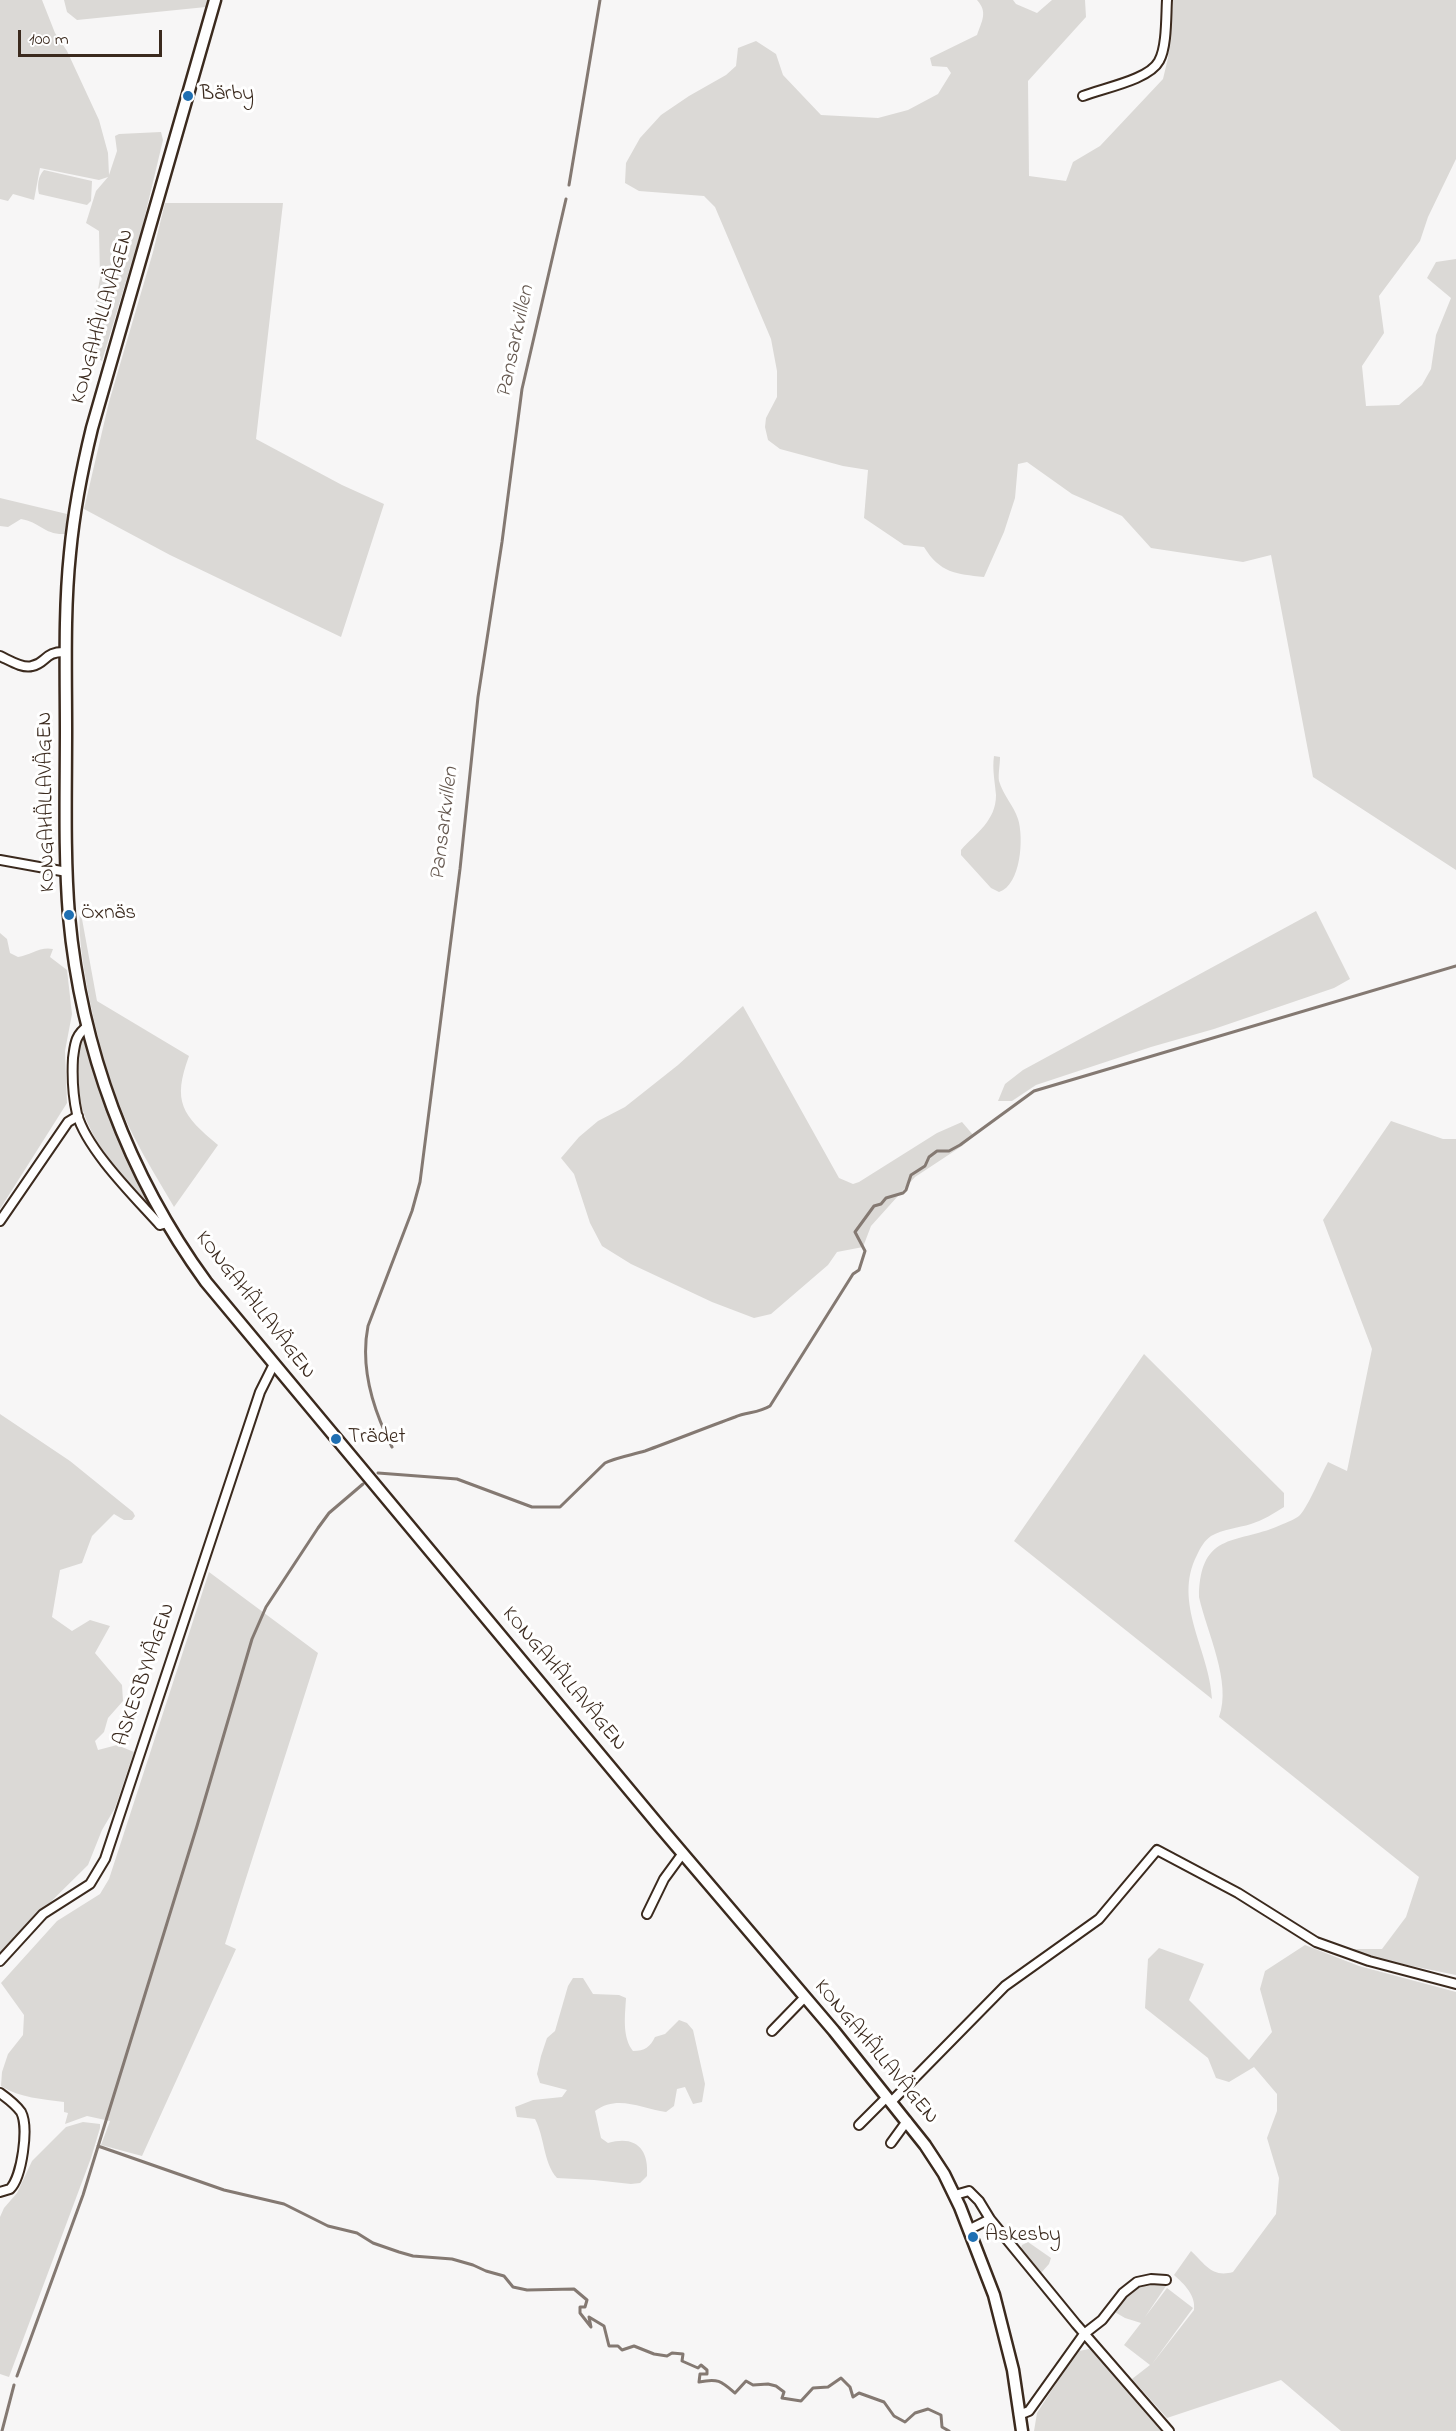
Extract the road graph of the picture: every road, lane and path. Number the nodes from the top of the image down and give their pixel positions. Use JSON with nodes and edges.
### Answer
{"nodes":[{"id":1,"x":215,"y":0,"type":"edge"},
{"id":2,"x":1167,"y":0,"type":"edge"},
{"id":3,"x":1083,"y":96,"type":"dead end"},
{"id":4,"x":66,"y":652,"type":"junction"},
{"id":5,"x":0,"y":656,"type":"edge"},
{"id":6,"x":0,"y":860,"type":"edge"},
{"id":7,"x":67,"y":872,"type":"junction"},
{"id":8,"x":88,"y":1026,"type":"junction"},
{"id":9,"x":78,"y":1116,"type":"junction"},
{"id":10,"x":0,"y":1221,"type":"edge"},
{"id":11,"x":167,"y":1223,"type":"junction"},
{"id":12,"x":274,"y":1364,"type":"junction"},
{"id":13,"x":683,"y":1853,"type":"junction"},
{"id":14,"x":646,"y":1914,"type":"dead end"},
{"id":15,"x":0,"y":1961,"type":"edge"},
{"id":16,"x":1456,"y":1984,"type":"edge"},
{"id":17,"x":804,"y":1998,"type":"junction"},
{"id":18,"x":772,"y":2031,"type":"dead end"},
{"id":19,"x":0,"y":2093,"type":"edge"},
{"id":20,"x":889,"y":2099,"type":"junction"},
{"id":21,"x":907,"y":2121,"type":"junction"},
{"id":22,"x":859,"y":2125,"type":"dead end"},
{"id":23,"x":891,"y":2143,"type":"dead end"},
{"id":24,"x":0,"y":2192,"type":"edge"},
{"id":25,"x":955,"y":2195,"type":"junction"},
{"id":26,"x":990,"y":2219,"type":"junction"},
{"id":27,"x":970,"y":2229,"type":"junction"},
{"id":28,"x":1166,"y":2280,"type":"dead end"},
{"id":29,"x":1084,"y":2334,"type":"junction"},
{"id":30,"x":1019,"y":2415,"type":"junction"},
{"id":31,"x":1022,"y":2431,"type":"edge"},
{"id":32,"x":1168,"y":2431,"type":"edge"}],
"edges":[{"from":1,"to":4,"type":"street","name":"KONGAHÄLLAVÄGEN"},
{"from":2,"to":3,"type":"street"},
{"from":4,"to":5,"type":"street"},
{"from":4,"to":7,"type":"street","name":"KONGAHÄLLAVÄGEN"},
{"from":6,"to":7,"type":"street"},
{"from":7,"to":8,"type":"street","name":"KONGAHÄLLAVÄGEN"},
{"from":8,"to":9,"type":"street"},
{"from":8,"to":11,"type":"street","name":"KONGAHÄLLAVÄGEN"},
{"from":9,"to":10,"type":"street"},
{"from":9,"to":11,"type":"street"},
{"from":11,"to":12,"type":"street","name":"KONGAHÄLLAVÄGEN"},
{"from":12,"to":13,"type":"street","name":"KONGAHÄLLAVÄGEN"},
{"from":12,"to":15,"type":"street","name":"ASKESBYVÄGEN"},
{"from":13,"to":14,"type":"street"},
{"from":13,"to":17,"type":"street","name":"KONGAHÄLLAVÄGEN"},
{"from":16,"to":20,"type":"street"},
{"from":17,"to":18,"type":"street"},
{"from":17,"to":20,"type":"street","name":"KONGAHÄLLAVÄGEN"},
{"from":19,"to":24,"type":"street"},
{"from":20,"to":21,"type":"street","name":"KONGAHÄLLAVÄGEN"},
{"from":20,"to":22,"type":"street"},
{"from":21,"to":23,"type":"street"},
{"from":21,"to":25,"type":"street","name":"KONGAHÄLLAVÄGEN"},
{"from":25,"to":26,"type":"street"},
{"from":25,"to":27,"type":"street","name":"KONGAHÄLLAVÄGEN"},
{"from":26,"to":27,"type":"street"},
{"from":26,"to":29,"type":"street"},
{"from":27,"to":30,"type":"street","name":"KONGAHÄLLAVÄGEN"},
{"from":28,"to":29,"type":"street"},
{"from":29,"to":30,"type":"street"},
{"from":29,"to":32,"type":"street"},
{"from":30,"to":31,"type":"street","name":"KONGAHÄLLAVÄGEN"}]}
